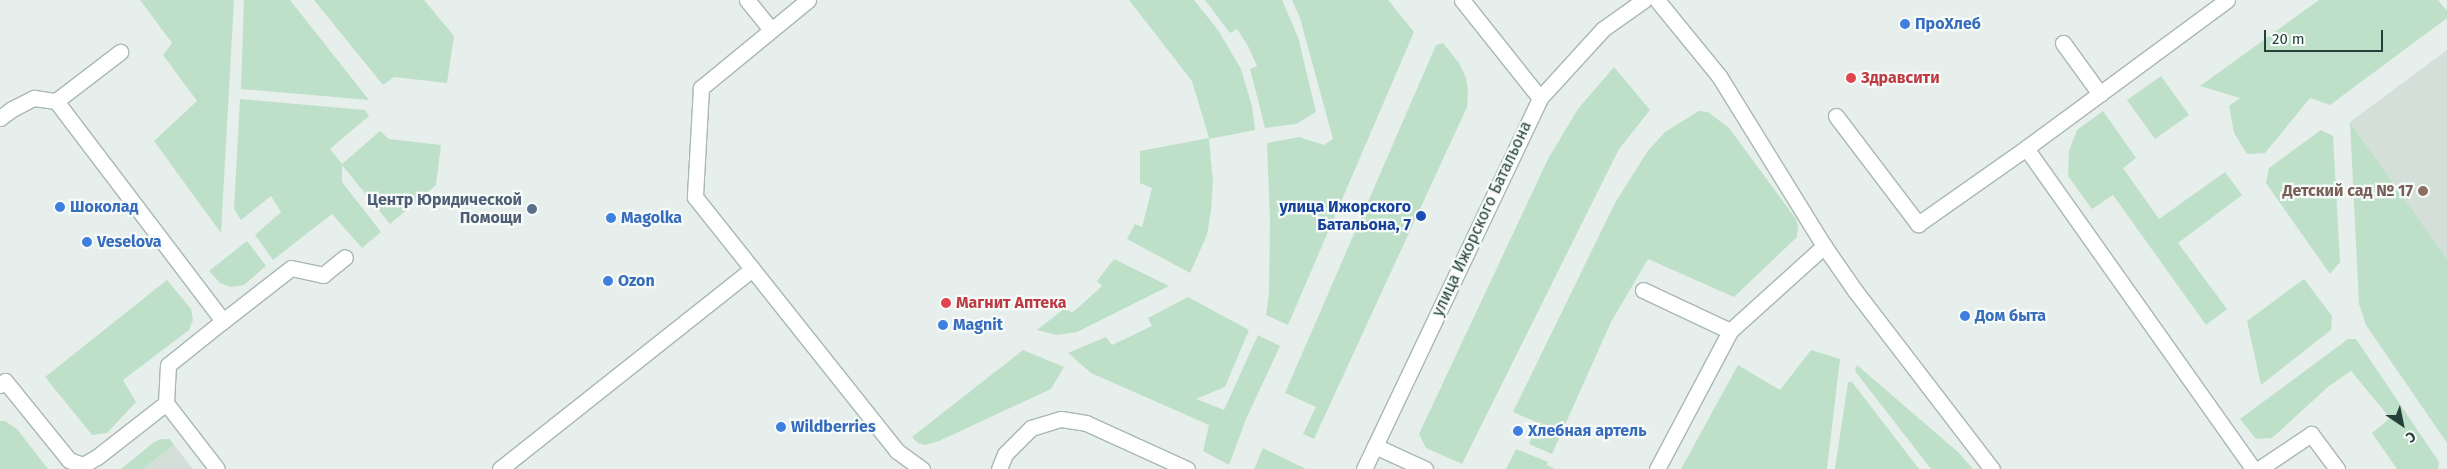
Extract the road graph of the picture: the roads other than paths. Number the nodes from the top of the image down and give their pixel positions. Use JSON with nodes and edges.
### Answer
{"nodes":[{"id":1,"x":747,"y":0,"type":"edge"},
{"id":2,"x":808,"y":0,"type":"edge"},
{"id":3,"x":1462,"y":0,"type":"edge"},
{"id":4,"x":1644,"y":0,"type":"edge"},
{"id":5,"x":1657,"y":0,"type":"edge"},
{"id":6,"x":2227,"y":0,"type":"edge"},
{"id":7,"x":771,"y":30,"type":"junction"},
{"id":8,"x":2063,"y":43,"type":"dead end"},
{"id":9,"x":120,"y":52,"type":"dead end"},
{"id":10,"x":2100,"y":94,"type":"junction"},
{"id":11,"x":1540,"y":98,"type":"junction"},
{"id":12,"x":56,"y":100,"type":"junction"},
{"id":13,"x":1836,"y":116,"type":"dead end"},
{"id":14,"x":0,"y":118,"type":"edge"},
{"id":15,"x":2026,"y":148,"type":"junction"},
{"id":16,"x":1824,"y":246,"type":"junction"},
{"id":17,"x":345,"y":257,"type":"dead end"},
{"id":18,"x":752,"y":269,"type":"junction"},
{"id":19,"x":1643,"y":290,"type":"dead end"},
{"id":20,"x":223,"y":321,"type":"junction"},
{"id":21,"x":1730,"y":331,"type":"junction"},
{"id":22,"x":0,"y":385,"type":"edge"},
{"id":23,"x":166,"y":403,"type":"junction"},
{"id":24,"x":1375,"y":446,"type":"junction"},
{"id":25,"x":217,"y":469,"type":"edge"},
{"id":26,"x":500,"y":469,"type":"edge"},
{"id":27,"x":922,"y":469,"type":"edge"},
{"id":28,"x":998,"y":469,"type":"edge"},
{"id":29,"x":1188,"y":469,"type":"edge"},
{"id":30,"x":1364,"y":469,"type":"edge"},
{"id":31,"x":1425,"y":469,"type":"edge"},
{"id":32,"x":1657,"y":469,"type":"edge"},
{"id":33,"x":1992,"y":469,"type":"edge"},
{"id":34,"x":2252,"y":469,"type":"edge"},
{"id":35,"x":2259,"y":469,"type":"edge"},
{"id":36,"x":2337,"y":469,"type":"edge"}],
"edges":[{"from":1,"to":7,"type":"street"},
{"from":2,"to":7,"type":"street"},
{"from":3,"to":11,"type":"street"},
{"from":4,"to":11,"type":"street","name":"улица Ижорского Батальона"},
{"from":5,"to":16,"type":"street"},
{"from":6,"to":10,"type":"street"},
{"from":7,"to":18,"type":"street"},
{"from":8,"to":10,"type":"street"},
{"from":9,"to":12,"type":"street"},
{"from":10,"to":15,"type":"street"},
{"from":11,"to":24,"type":"street","name":"улица Ижорского Батальона"},
{"from":12,"to":14,"type":"street"},
{"from":12,"to":20,"type":"street"},
{"from":13,"to":15,"type":"street"},
{"from":15,"to":34,"type":"street"},
{"from":16,"to":21,"type":"street"},
{"from":16,"to":33,"type":"street"},
{"from":17,"to":20,"type":"street"},
{"from":18,"to":26,"type":"street"},
{"from":18,"to":27,"type":"street"},
{"from":19,"to":21,"type":"street"},
{"from":20,"to":23,"type":"street"},
{"from":21,"to":32,"type":"street"},
{"from":22,"to":23,"type":"street"},
{"from":23,"to":25,"type":"street"},
{"from":24,"to":30,"type":"street","name":"улица Ижорского Батальона"},
{"from":24,"to":31,"type":"street"},
{"from":28,"to":29,"type":"street"},
{"from":35,"to":36,"type":"street"}]}
